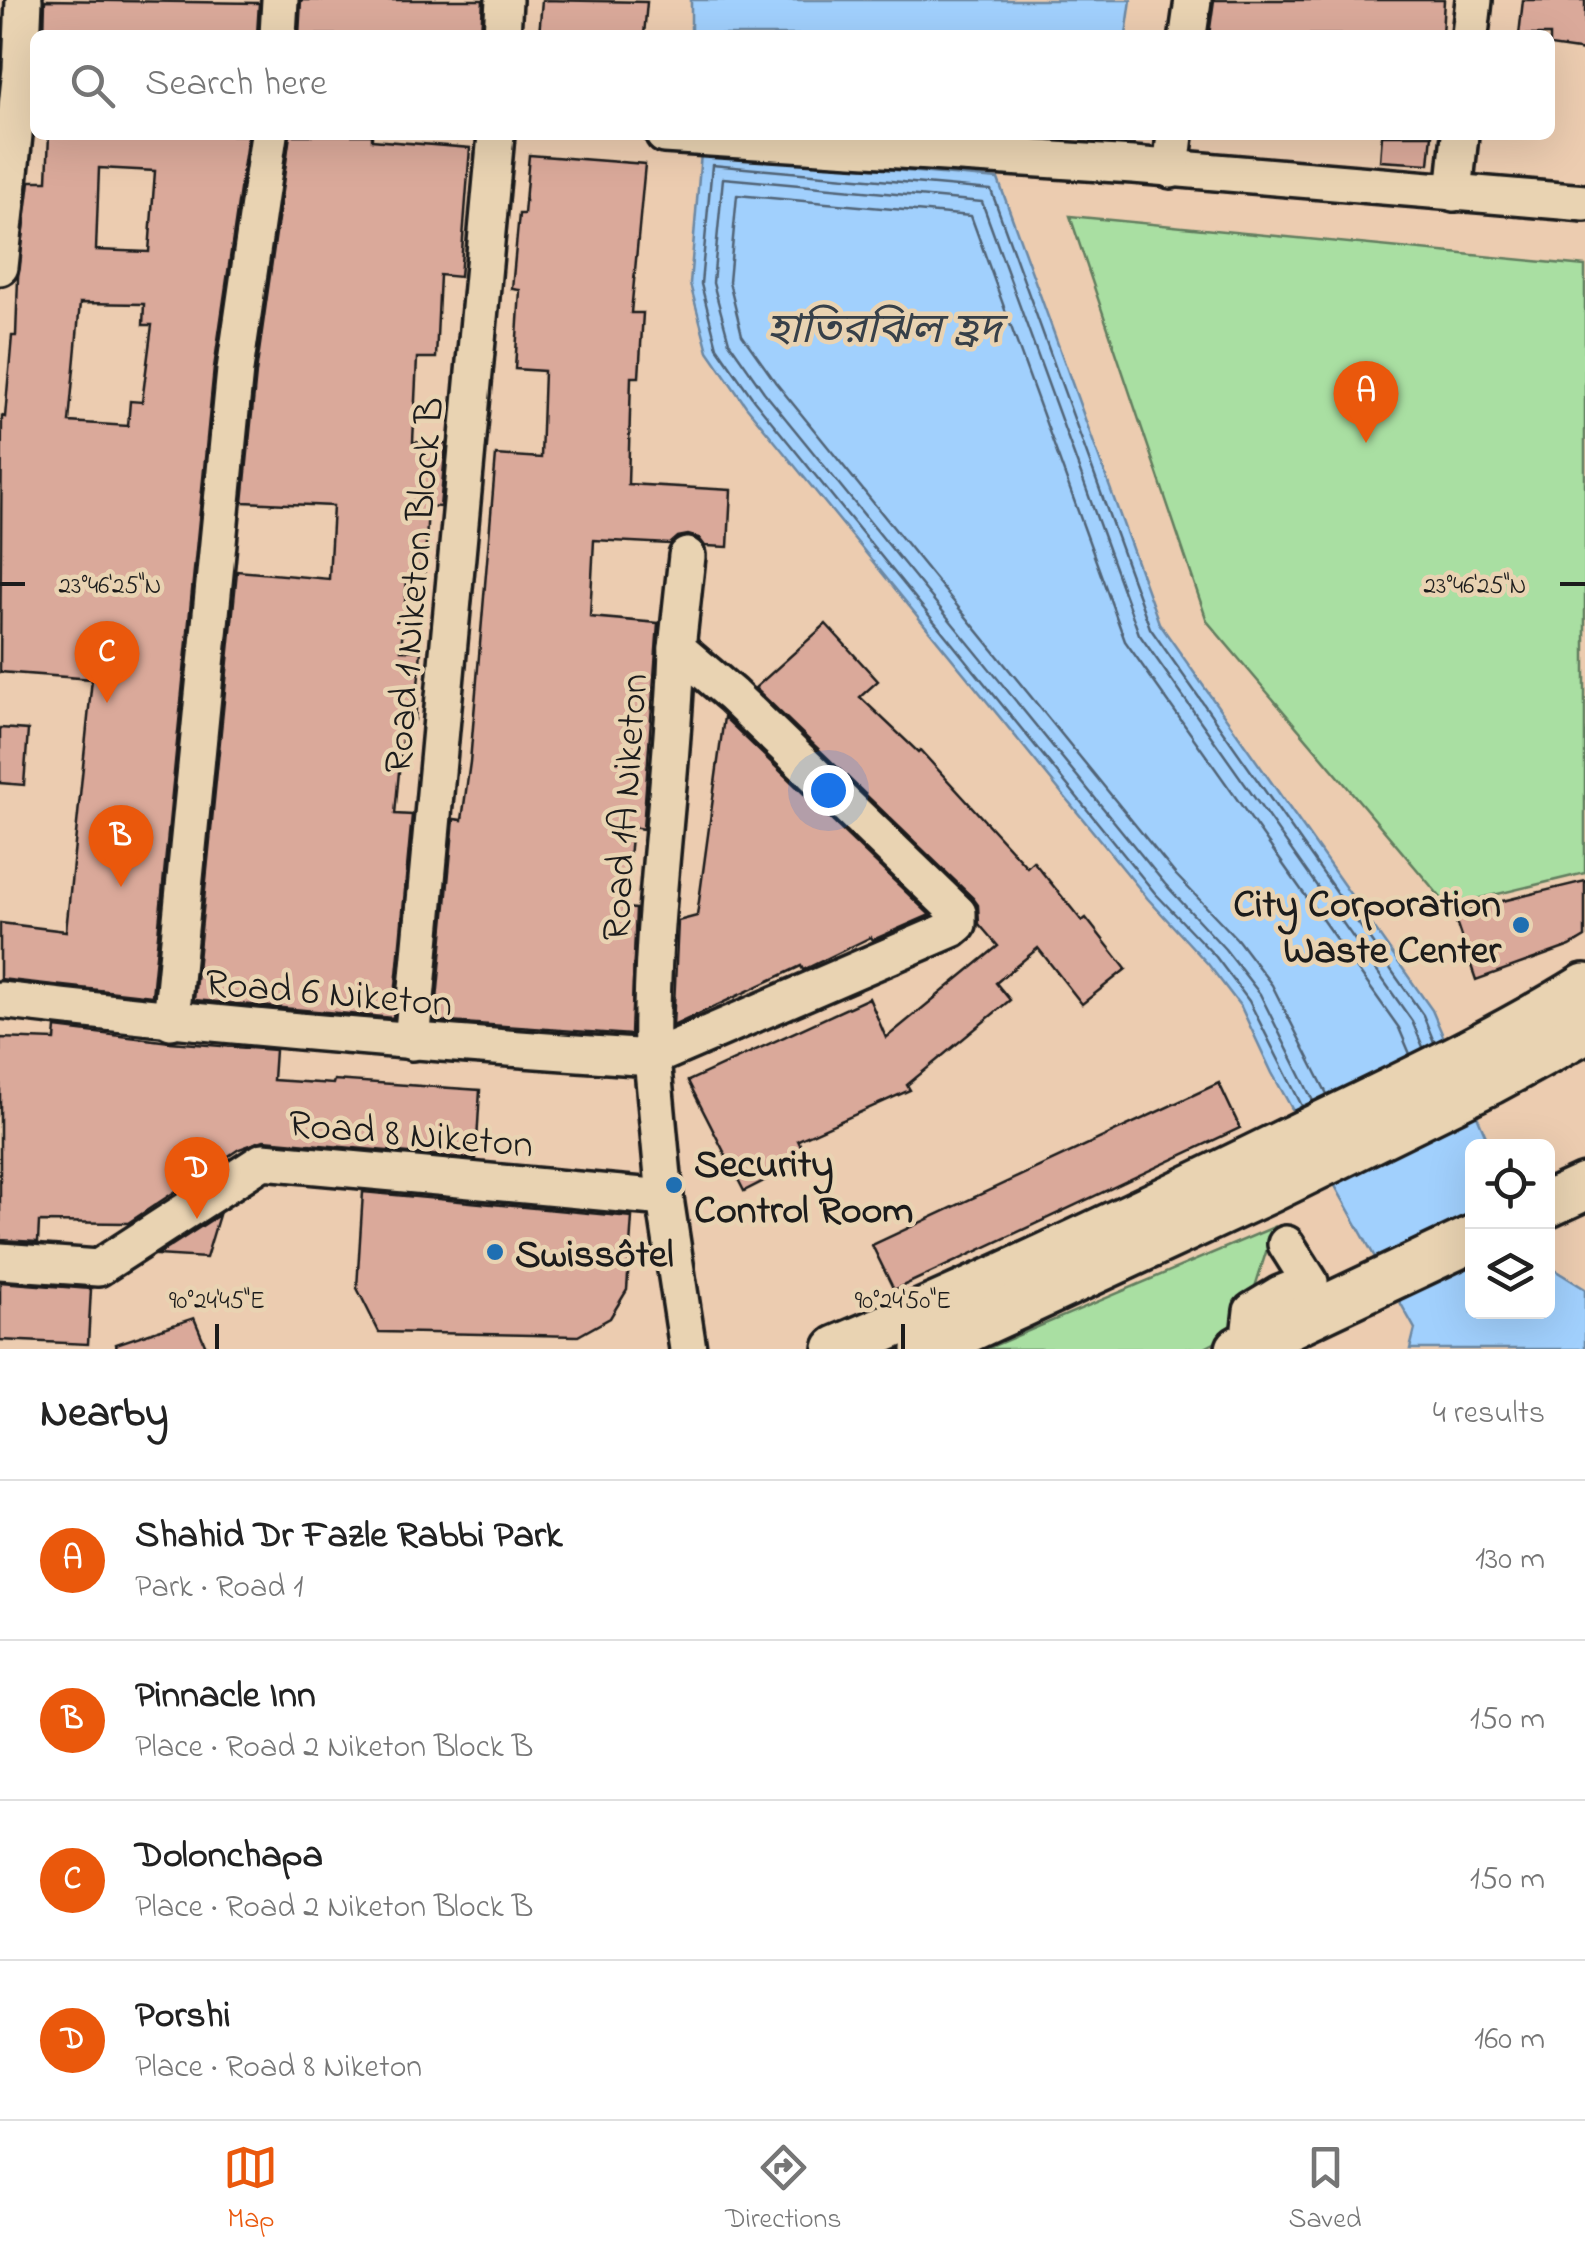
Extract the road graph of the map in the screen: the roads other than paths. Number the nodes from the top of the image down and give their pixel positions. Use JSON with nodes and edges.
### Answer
{"nodes":[{"id":1,"x":24,"y":0,"type":"edge"},
{"id":2,"x":280,"y":0,"type":"edge"},
{"id":3,"x":504,"y":0,"type":"edge"},
{"id":4,"x":1193,"y":0,"type":"edge"},
{"id":5,"x":1474,"y":0,"type":"edge"},
{"id":6,"x":278,"y":30,"type":"edge"},
{"id":7,"x":502,"y":30,"type":"edge"},
{"id":8,"x":1189,"y":30,"type":"edge"},
{"id":9,"x":1471,"y":30,"type":"edge"},
{"id":10,"x":19,"y":69,"type":"edge"},
{"id":11,"x":268,"y":140,"type":"edge"},
{"id":12,"x":496,"y":140,"type":"edge"},
{"id":13,"x":814,"y":140,"type":"edge"},
{"id":14,"x":1459,"y":140,"type":"edge"},
{"id":15,"x":1173,"y":152,"type":"edge"},
{"id":16,"x":1454,"y":193,"type":"junction"},
{"id":17,"x":1585,"y":203,"type":"edge"},
{"id":18,"x":0,"y":267,"type":"edge"},
{"id":19,"x":687,"y":556,"type":"dead end"},
{"id":20,"x":677,"y":648,"type":"junction"},
{"id":21,"x":1585,"y":987,"type":"edge"},
{"id":22,"x":0,"y":1000,"type":"edge"},
{"id":23,"x":171,"y":1020,"type":"junction"},
{"id":24,"x":1585,"y":1030,"type":"edge"},
{"id":25,"x":412,"y":1042,"type":"junction"},
{"id":26,"x":652,"y":1058,"type":"junction"},
{"id":27,"x":1483,"y":1065,"type":"junction"},
{"id":28,"x":1262,"y":1174,"type":"junction"},
{"id":29,"x":665,"y":1198,"type":"junction"},
{"id":30,"x":1465,"y":1242,"type":"edge"},
{"id":31,"x":1286,"y":1244,"type":"dead end"},
{"id":32,"x":0,"y":1260,"type":"edge"},
{"id":33,"x":1243,"y":1347,"type":"edge"},
{"id":34,"x":688,"y":1349,"type":"edge"},
{"id":35,"x":837,"y":1349,"type":"edge"},
{"id":36,"x":925,"y":1349,"type":"edge"}],
"edges":[{"from":1,"to":10,"type":"street"},
{"from":2,"to":6,"type":"street"},
{"from":3,"to":7,"type":"street"},
{"from":4,"to":8,"type":"street"},
{"from":5,"to":9,"type":"street"},
{"from":10,"to":18,"type":"street"},
{"from":11,"to":23,"type":"street"},
{"from":12,"to":25,"type":"street","name":"Road 1 Niketon Block B"},
{"from":13,"to":15,"type":"street"},
{"from":14,"to":16,"type":"street"},
{"from":15,"to":16,"type":"street"},
{"from":16,"to":17,"type":"street"},
{"from":19,"to":20,"type":"street"},
{"from":20,"to":26,"type":"street","name":"Road 1A Niketon"},
{"from":20,"to":26,"type":"street","name":"Road 1A Niketon"},
{"from":21,"to":27,"type":"main road"},
{"from":22,"to":23,"type":"street","name":"Road 6 Niketon"},
{"from":23,"to":25,"type":"street","name":"Road 6 Niketon"},
{"from":24,"to":27,"type":"main road"},
{"from":25,"to":26,"type":"street","name":"Road 6 Niketon"},
{"from":26,"to":29,"type":"street","name":"Road 1A Niketon"},
{"from":27,"to":28,"type":"main road"},
{"from":28,"to":35,"type":"main road"},
{"from":28,"to":36,"type":"main road"},
{"from":29,"to":32,"type":"street","name":"Road 8 Niketon"},
{"from":29,"to":34,"type":"street","name":"Road 1A Niketon"},
{"from":30,"to":33,"type":"main road"},
{"from":31,"to":33,"type":"street"}]}
